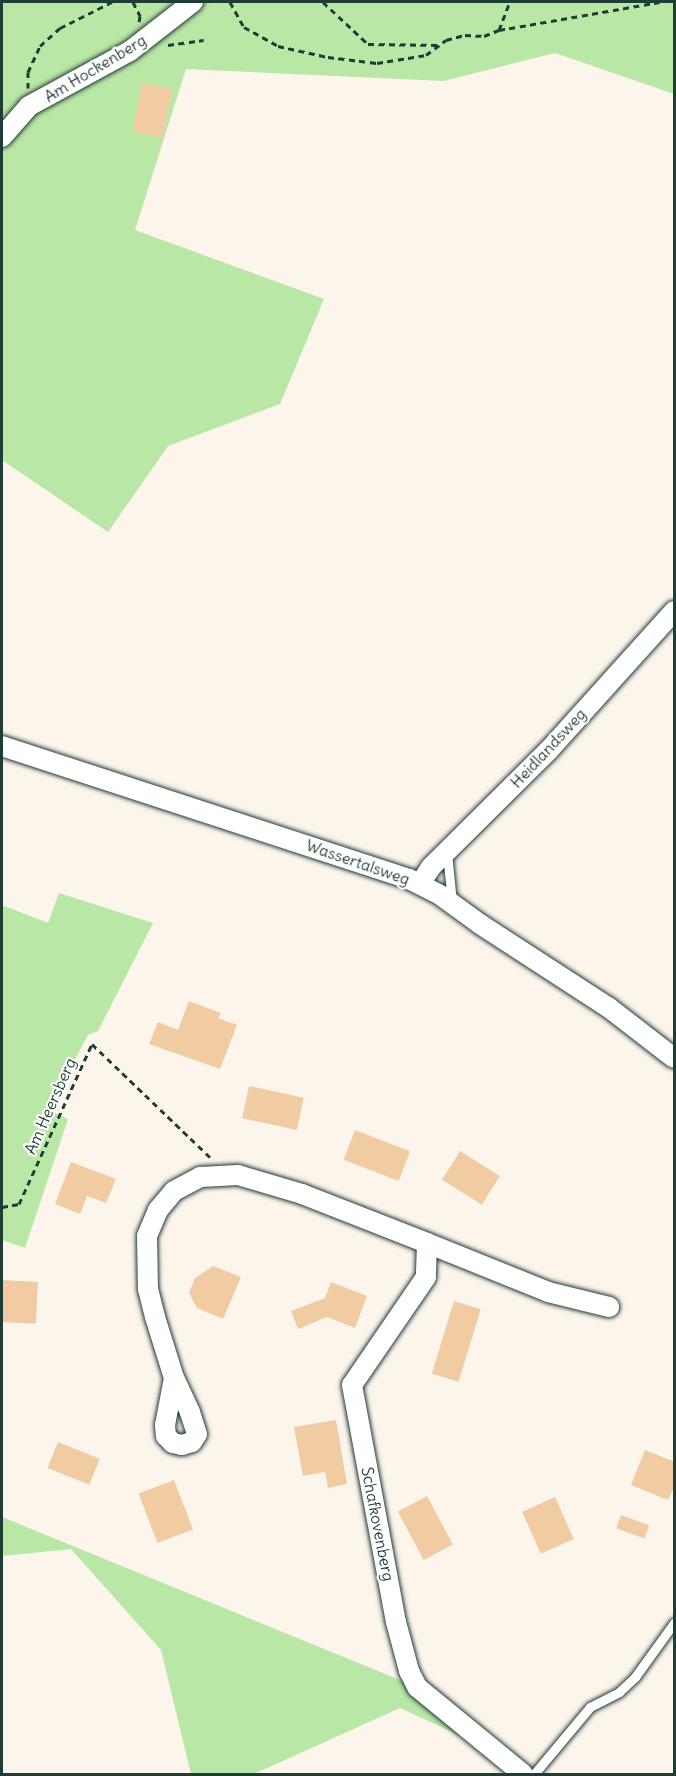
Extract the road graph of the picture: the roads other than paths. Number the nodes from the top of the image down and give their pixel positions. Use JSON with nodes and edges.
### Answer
{"nodes":[{"id":1,"x":192,"y":2,"type":"edge"},
{"id":2,"x":2,"y":137,"type":"edge"},
{"id":3,"x":675,"y":611,"type":"edge"},
{"id":4,"x":2,"y":746,"type":"edge"},
{"id":5,"x":447,"y":852,"type":"junction"},
{"id":6,"x":420,"y":884,"type":"junction"},
{"id":7,"x":452,"y":904,"type":"junction"},
{"id":8,"x":675,"y":1058,"type":"edge"},
{"id":9,"x":427,"y":1243,"type":"junction"},
{"id":10,"x":609,"y":1307,"type":"dead end"},
{"id":11,"x":174,"y":1378,"type":"dead end"},
{"id":12,"x":675,"y":1623,"type":"edge"},
{"id":13,"x":524,"y":1774,"type":"edge"},
{"id":14,"x":534,"y":1774,"type":"edge"}],
"edges":[{"from":1,"to":2,"type":"street","name":"Am Hockenberg"},
{"from":3,"to":5,"type":"street","name":"Heidlandsweg"},
{"from":4,"to":6,"type":"street","name":"Wassertalsweg"},
{"from":5,"to":6,"type":"street","name":"Heidlandsweg"},
{"from":5,"to":7,"type":"lane"},
{"from":6,"to":7,"type":"street","name":"Wassertalsweg"},
{"from":7,"to":8,"type":"street","name":"Wassertalsweg"},
{"from":9,"to":10,"type":"street"},
{"from":9,"to":11,"type":"street"},
{"from":9,"to":13,"type":"street","name":"Schafkovenberg"},
{"from":12,"to":14,"type":"lane"}]}
